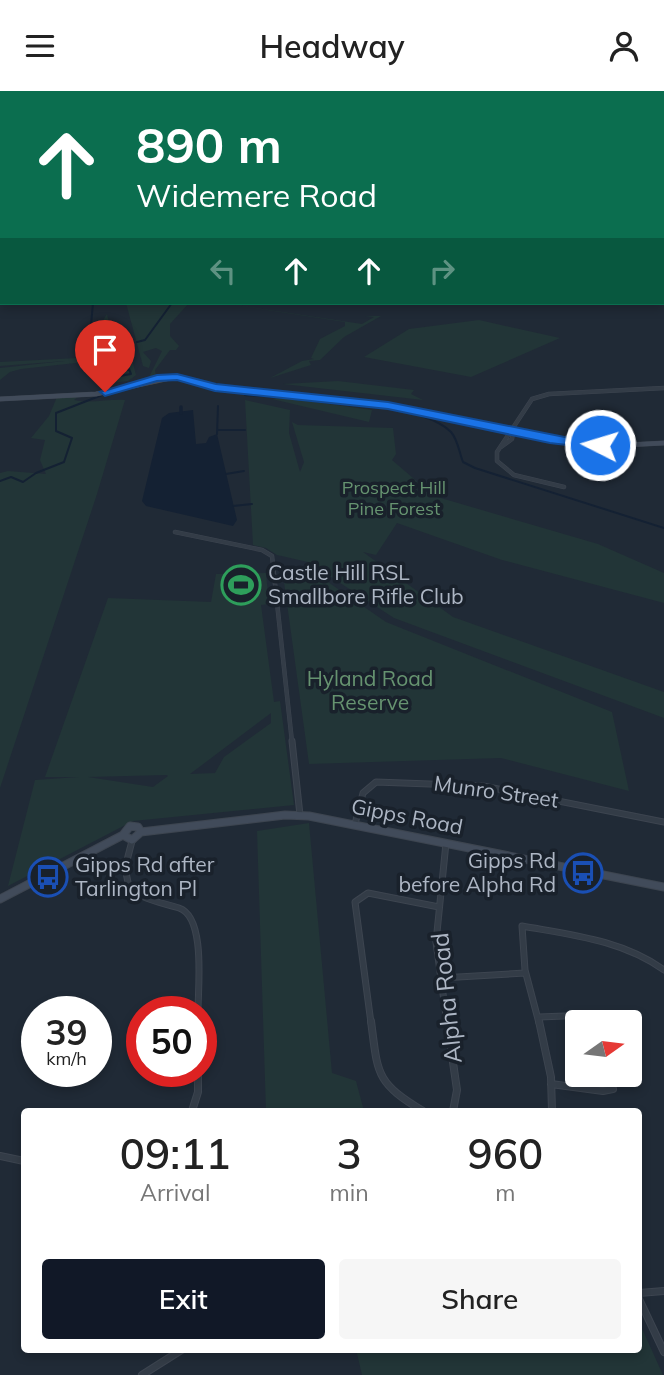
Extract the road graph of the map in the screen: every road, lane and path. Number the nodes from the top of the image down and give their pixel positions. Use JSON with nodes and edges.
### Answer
{"nodes":[{"id":1,"x":664,"y":388,"type":"edge"},
{"id":2,"x":0,"y":398,"type":"edge"},
{"id":3,"x":513,"y":430,"type":"junction"},
{"id":4,"x":664,"y":442,"type":"edge"},
{"id":5,"x":564,"y":487,"type":"dead end"},
{"id":6,"x":175,"y":532,"type":"dead end"},
{"id":7,"x":300,"y":815,"type":"junction"},
{"id":8,"x":664,"y":821,"type":"edge"},
{"id":9,"x":355,"y":824,"type":"junction"},
{"id":10,"x":141,"y":831,"type":"junction"},
{"id":11,"x":123,"y":835,"type":"junction"},
{"id":12,"x":132,"y":840,"type":"junction"},
{"id":13,"x":446,"y":842,"type":"junction"},
{"id":14,"x":664,"y":887,"type":"edge"},
{"id":15,"x":0,"y":899,"type":"edge"},
{"id":16,"x":439,"y":907,"type":"junction"},
{"id":17,"x":664,"y":970,"type":"edge"},
{"id":18,"x":525,"y":973,"type":"junction"},
{"id":19,"x":441,"y":978,"type":"junction"},
{"id":20,"x":197,"y":996,"type":"edge"},
{"id":21,"x":565,"y":1016,"type":"edge"},
{"id":22,"x":539,"y":1017,"type":"junction"},
{"id":23,"x":551,"y":1084,"type":"junction"},
{"id":24,"x":198,"y":1087,"type":"edge"},
{"id":25,"x":613,"y":1089,"type":"dead end"},
{"id":26,"x":193,"y":1108,"type":"edge"},
{"id":27,"x":418,"y":1108,"type":"edge"},
{"id":28,"x":454,"y":1108,"type":"edge"},
{"id":29,"x":552,"y":1108,"type":"edge"},
{"id":30,"x":0,"y":1156,"type":"edge"},
{"id":31,"x":21,"y":1160,"type":"edge"},
{"id":32,"x":664,"y":1291,"type":"edge"},
{"id":33,"x":642,"y":1293,"type":"edge"},
{"id":34,"x":642,"y":1305,"type":"edge"},
{"id":35,"x":177,"y":1353,"type":"edge"},
{"id":36,"x":664,"y":1353,"type":"edge"},
{"id":37,"x":142,"y":1375,"type":"edge"}],
"edges":[{"from":1,"to":3,"type":"street"},
{"from":2,"to":3,"type":"main road"},
{"from":3,"to":4,"type":"main road"},
{"from":3,"to":5,"type":"street"},
{"from":6,"to":7,"type":"street"},
{"from":7,"to":9,"type":"main road","name":"Gipps Road"},
{"from":7,"to":10,"type":"main road","name":"Gipps Road"},
{"from":8,"to":9,"type":"street","name":"Munro Street"},
{"from":9,"to":13,"type":"main road","name":"Gipps Road"},
{"from":10,"to":11,"type":"main road","name":"Gipps Road"},
{"from":10,"to":12,"type":"main road"},
{"from":11,"to":12,"type":"main road"},
{"from":11,"to":15,"type":"main road"},
{"from":12,"to":20,"type":"street"},
{"from":13,"to":14,"type":"main road","name":"Gipps Road"},
{"from":13,"to":16,"type":"street","name":"Alpha Road"},
{"from":16,"to":19,"type":"street","name":"Alpha Road"},
{"from":16,"to":27,"type":"street"},
{"from":17,"to":18,"type":"street"},
{"from":18,"to":19,"type":"street"},
{"from":18,"to":22,"type":"street"},
{"from":19,"to":28,"type":"street","name":"Alpha Road"},
{"from":21,"to":22,"type":"street"},
{"from":22,"to":23,"type":"street"},
{"from":23,"to":25,"type":"street"},
{"from":23,"to":29,"type":"street"},
{"from":24,"to":26,"type":"street"},
{"from":30,"to":31,"type":"street"},
{"from":32,"to":33,"type":"street"},
{"from":34,"to":36,"type":"street"},
{"from":35,"to":37,"type":"street"}]}
